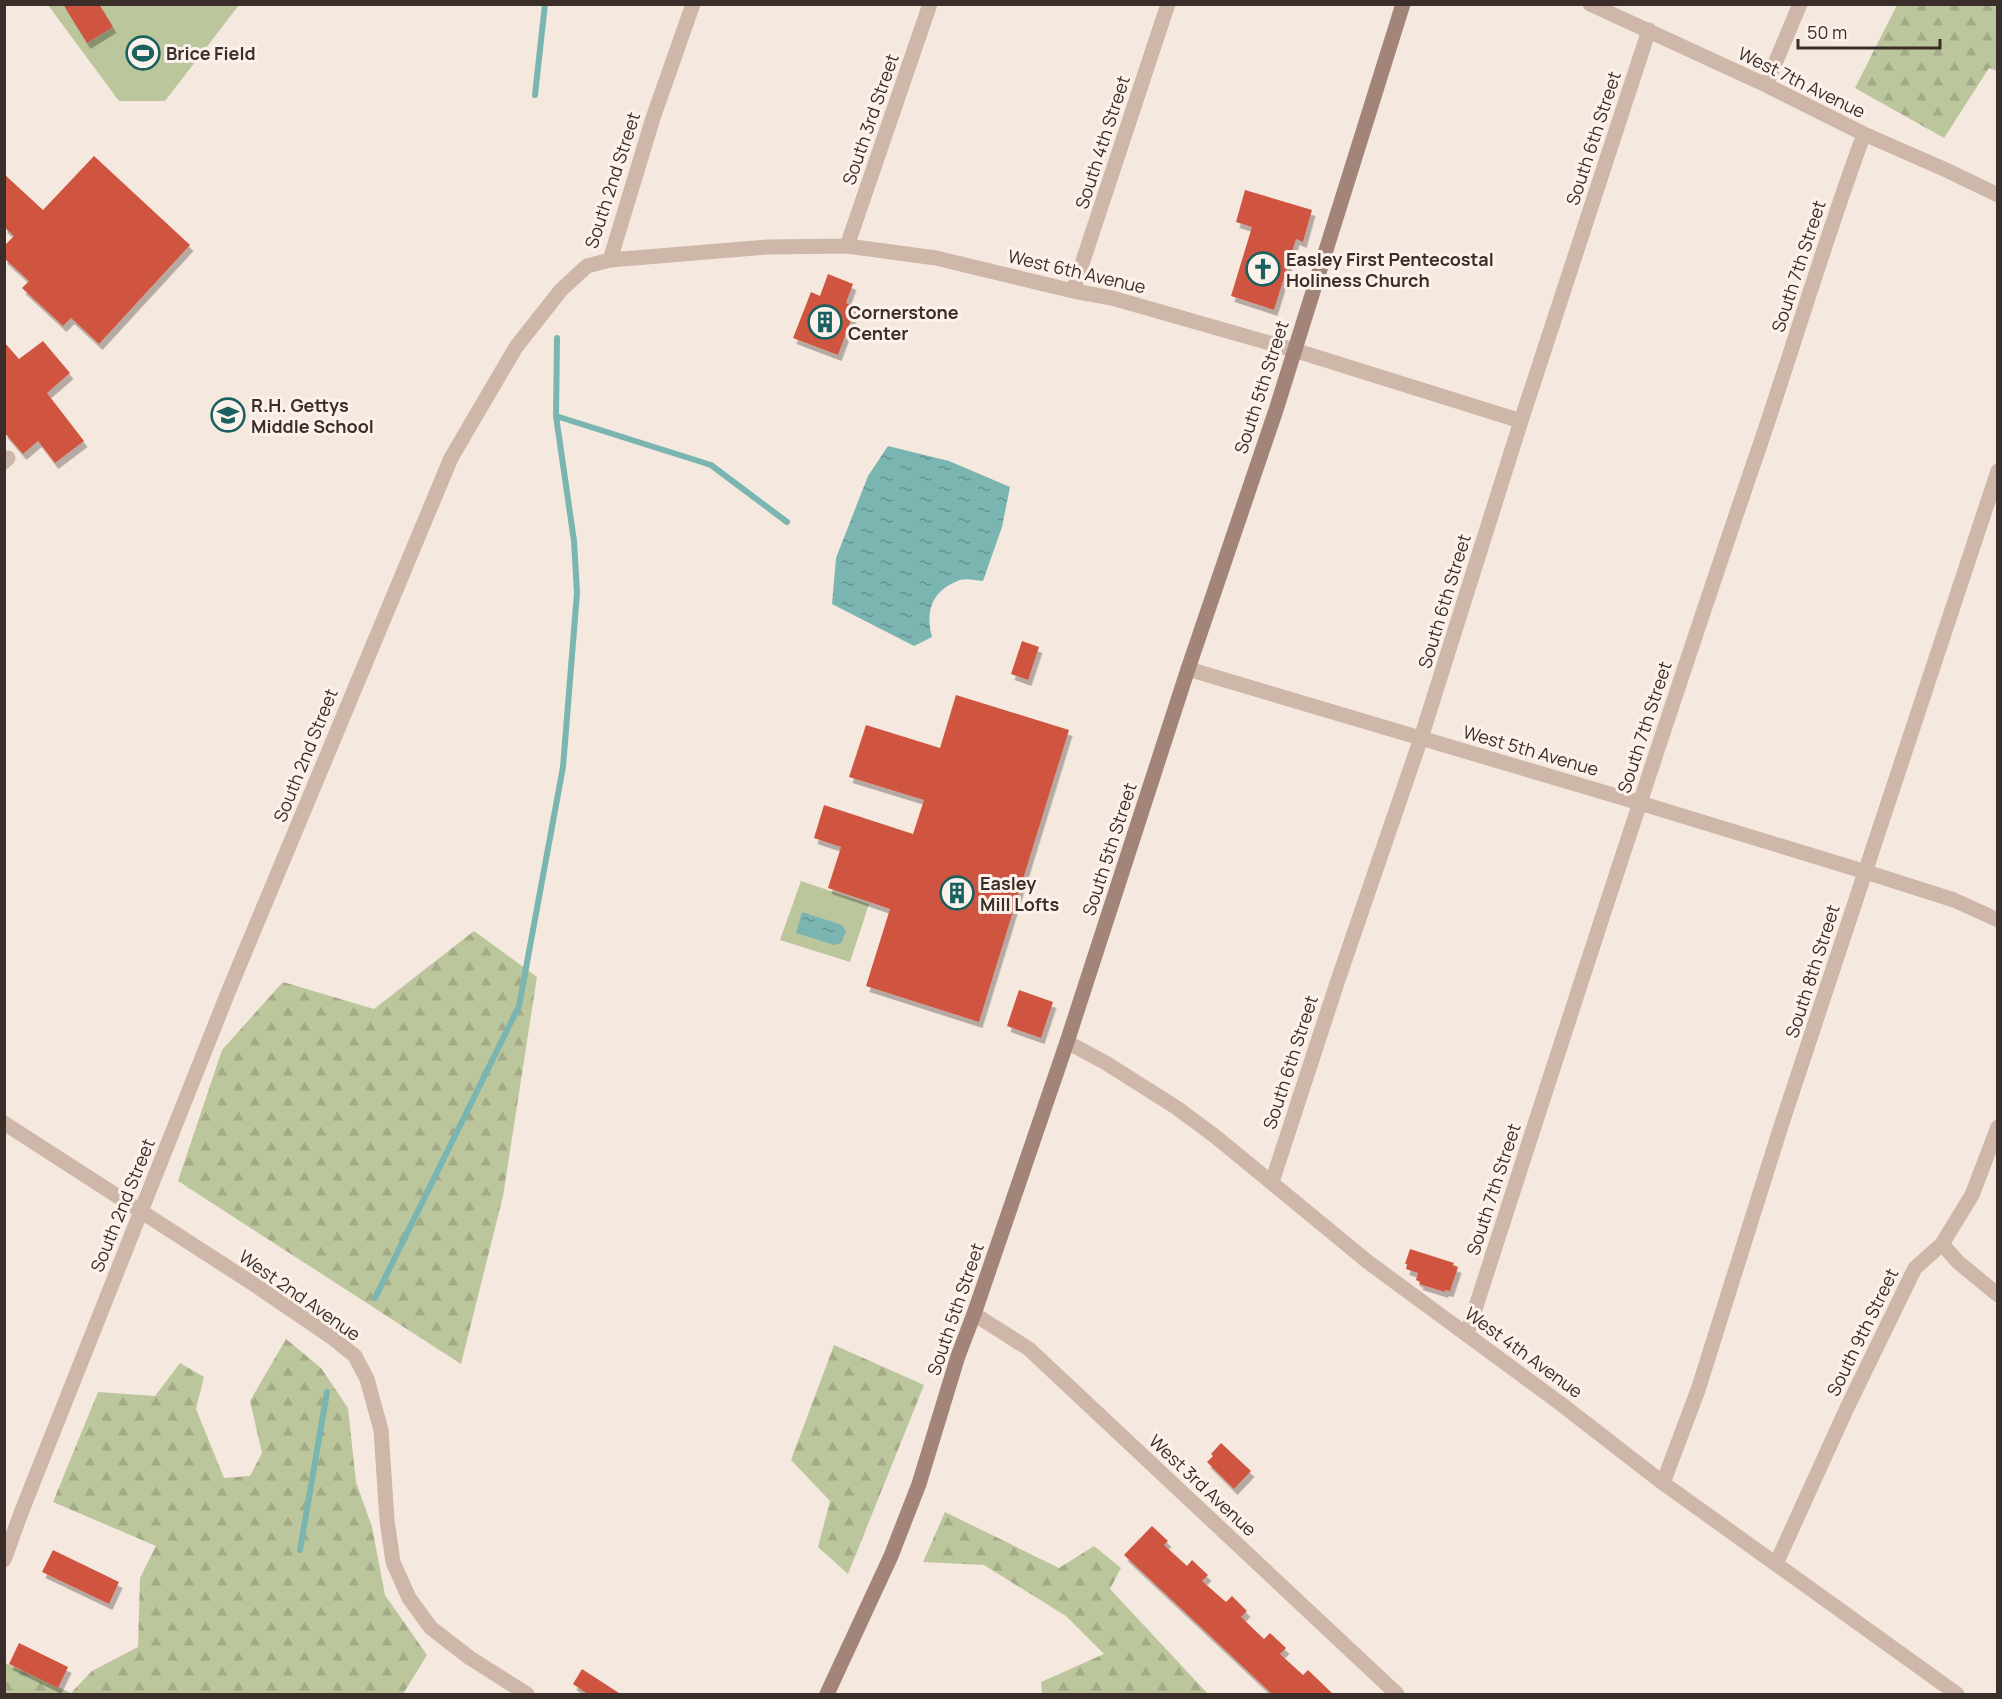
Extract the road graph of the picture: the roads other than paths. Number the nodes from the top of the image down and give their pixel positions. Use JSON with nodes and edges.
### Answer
{"nodes":[{"id":1,"x":693,"y":4,"type":"edge"},
{"id":2,"x":930,"y":4,"type":"edge"},
{"id":3,"x":1168,"y":4,"type":"edge"},
{"id":4,"x":1403,"y":4,"type":"edge"},
{"id":5,"x":1590,"y":4,"type":"edge"},
{"id":6,"x":1800,"y":4,"type":"edge"},
{"id":7,"x":1649,"y":30,"type":"junction"},
{"id":8,"x":1766,"y":85,"type":"junction"},
{"id":9,"x":1864,"y":135,"type":"junction"},
{"id":10,"x":1998,"y":195,"type":"edge"},
{"id":11,"x":847,"y":246,"type":"junction"},
{"id":12,"x":610,"y":260,"type":"junction"},
{"id":13,"x":1073,"y":291,"type":"junction"},
{"id":14,"x":1294,"y":350,"type":"junction"},
{"id":15,"x":1521,"y":421,"type":"junction"},
{"id":16,"x":1998,"y":471,"type":"edge"},
{"id":17,"x":1188,"y":669,"type":"junction"},
{"id":18,"x":1421,"y":738,"type":"junction"},
{"id":19,"x":1640,"y":802,"type":"junction"},
{"id":20,"x":1866,"y":872,"type":"junction"},
{"id":21,"x":1998,"y":920,"type":"edge"},
{"id":22,"x":1067,"y":1042,"type":"junction"},
{"id":23,"x":4,"y":1123,"type":"edge"},
{"id":24,"x":1998,"y":1126,"type":"edge"},
{"id":25,"x":1272,"y":1182,"type":"junction"},
{"id":26,"x":141,"y":1211,"type":"junction"},
{"id":27,"x":1942,"y":1244,"type":"junction"},
{"id":28,"x":1998,"y":1295,"type":"edge"},
{"id":29,"x":975,"y":1314,"type":"junction"},
{"id":30,"x":1467,"y":1334,"type":"junction"},
{"id":31,"x":1663,"y":1483,"type":"junction"},
{"id":32,"x":4,"y":1560,"type":"edge"},
{"id":33,"x":1776,"y":1564,"type":"junction"},
{"id":34,"x":527,"y":1695,"type":"edge"},
{"id":35,"x":827,"y":1695,"type":"edge"},
{"id":36,"x":1397,"y":1695,"type":"edge"},
{"id":37,"x":1957,"y":1695,"type":"edge"}],
"edges":[{"from":1,"to":12,"type":"street","name":"South 2nd Street"},
{"from":2,"to":11,"type":"street","name":"South 3rd Street"},
{"from":3,"to":13,"type":"street","name":"South 4th Street"},
{"from":4,"to":14,"type":"street","name":"South 5th Street"},
{"from":5,"to":7,"type":"street","name":"West 7th Avenue"},
{"from":6,"to":8,"type":"street"},
{"from":7,"to":8,"type":"street","name":"West 7th Avenue"},
{"from":7,"to":15,"type":"street","name":"South 6th Street"},
{"from":8,"to":9,"type":"street","name":"West 7th Avenue"},
{"from":9,"to":10,"type":"street","name":"West 7th Avenue"},
{"from":9,"to":19,"type":"street","name":"South 7th Street"},
{"from":11,"to":12,"type":"street","name":"West 6th Avenue"},
{"from":11,"to":13,"type":"street","name":"West 6th Avenue"},
{"from":12,"to":26,"type":"street","name":"South 2nd Street"},
{"from":13,"to":14,"type":"street","name":"West 6th Avenue"},
{"from":14,"to":15,"type":"street","name":"West 6th Avenue"},
{"from":14,"to":17,"type":"street","name":"South 5th Street"},
{"from":15,"to":18,"type":"street","name":"South 6th Street"},
{"from":16,"to":20,"type":"street","name":"South 8th Street"},
{"from":17,"to":18,"type":"street","name":"West 5th Avenue"},
{"from":17,"to":22,"type":"street","name":"South 5th Street"},
{"from":18,"to":19,"type":"street","name":"West 5th Avenue"},
{"from":18,"to":25,"type":"street","name":"South 6th Street"},
{"from":19,"to":20,"type":"street","name":"West 5th Avenue"},
{"from":19,"to":30,"type":"street","name":"South 7th Street"},
{"from":20,"to":21,"type":"street","name":"West 5th Avenue"},
{"from":20,"to":31,"type":"street","name":"South 8th Street"},
{"from":22,"to":25,"type":"street","name":"West 4th Avenue"},
{"from":22,"to":29,"type":"street","name":"South 5th Street"},
{"from":23,"to":26,"type":"street","name":"West 2nd Avenue"},
{"from":24,"to":27,"type":"street","name":"South 9th Street"},
{"from":25,"to":30,"type":"street","name":"West 4th Avenue"},
{"from":26,"to":32,"type":"street","name":"South 2nd Street"},
{"from":26,"to":34,"type":"street","name":"West 2nd Avenue"},
{"from":27,"to":28,"type":"street"},
{"from":27,"to":33,"type":"street","name":"South 9th Street"},
{"from":29,"to":35,"type":"street","name":"South 5th Street"},
{"from":29,"to":36,"type":"street","name":"West 3rd Avenue"},
{"from":30,"to":31,"type":"street","name":"West 4th Avenue"},
{"from":31,"to":33,"type":"street","name":"West 4th Avenue"},
{"from":33,"to":37,"type":"street","name":"West 4th Avenue"}]}
